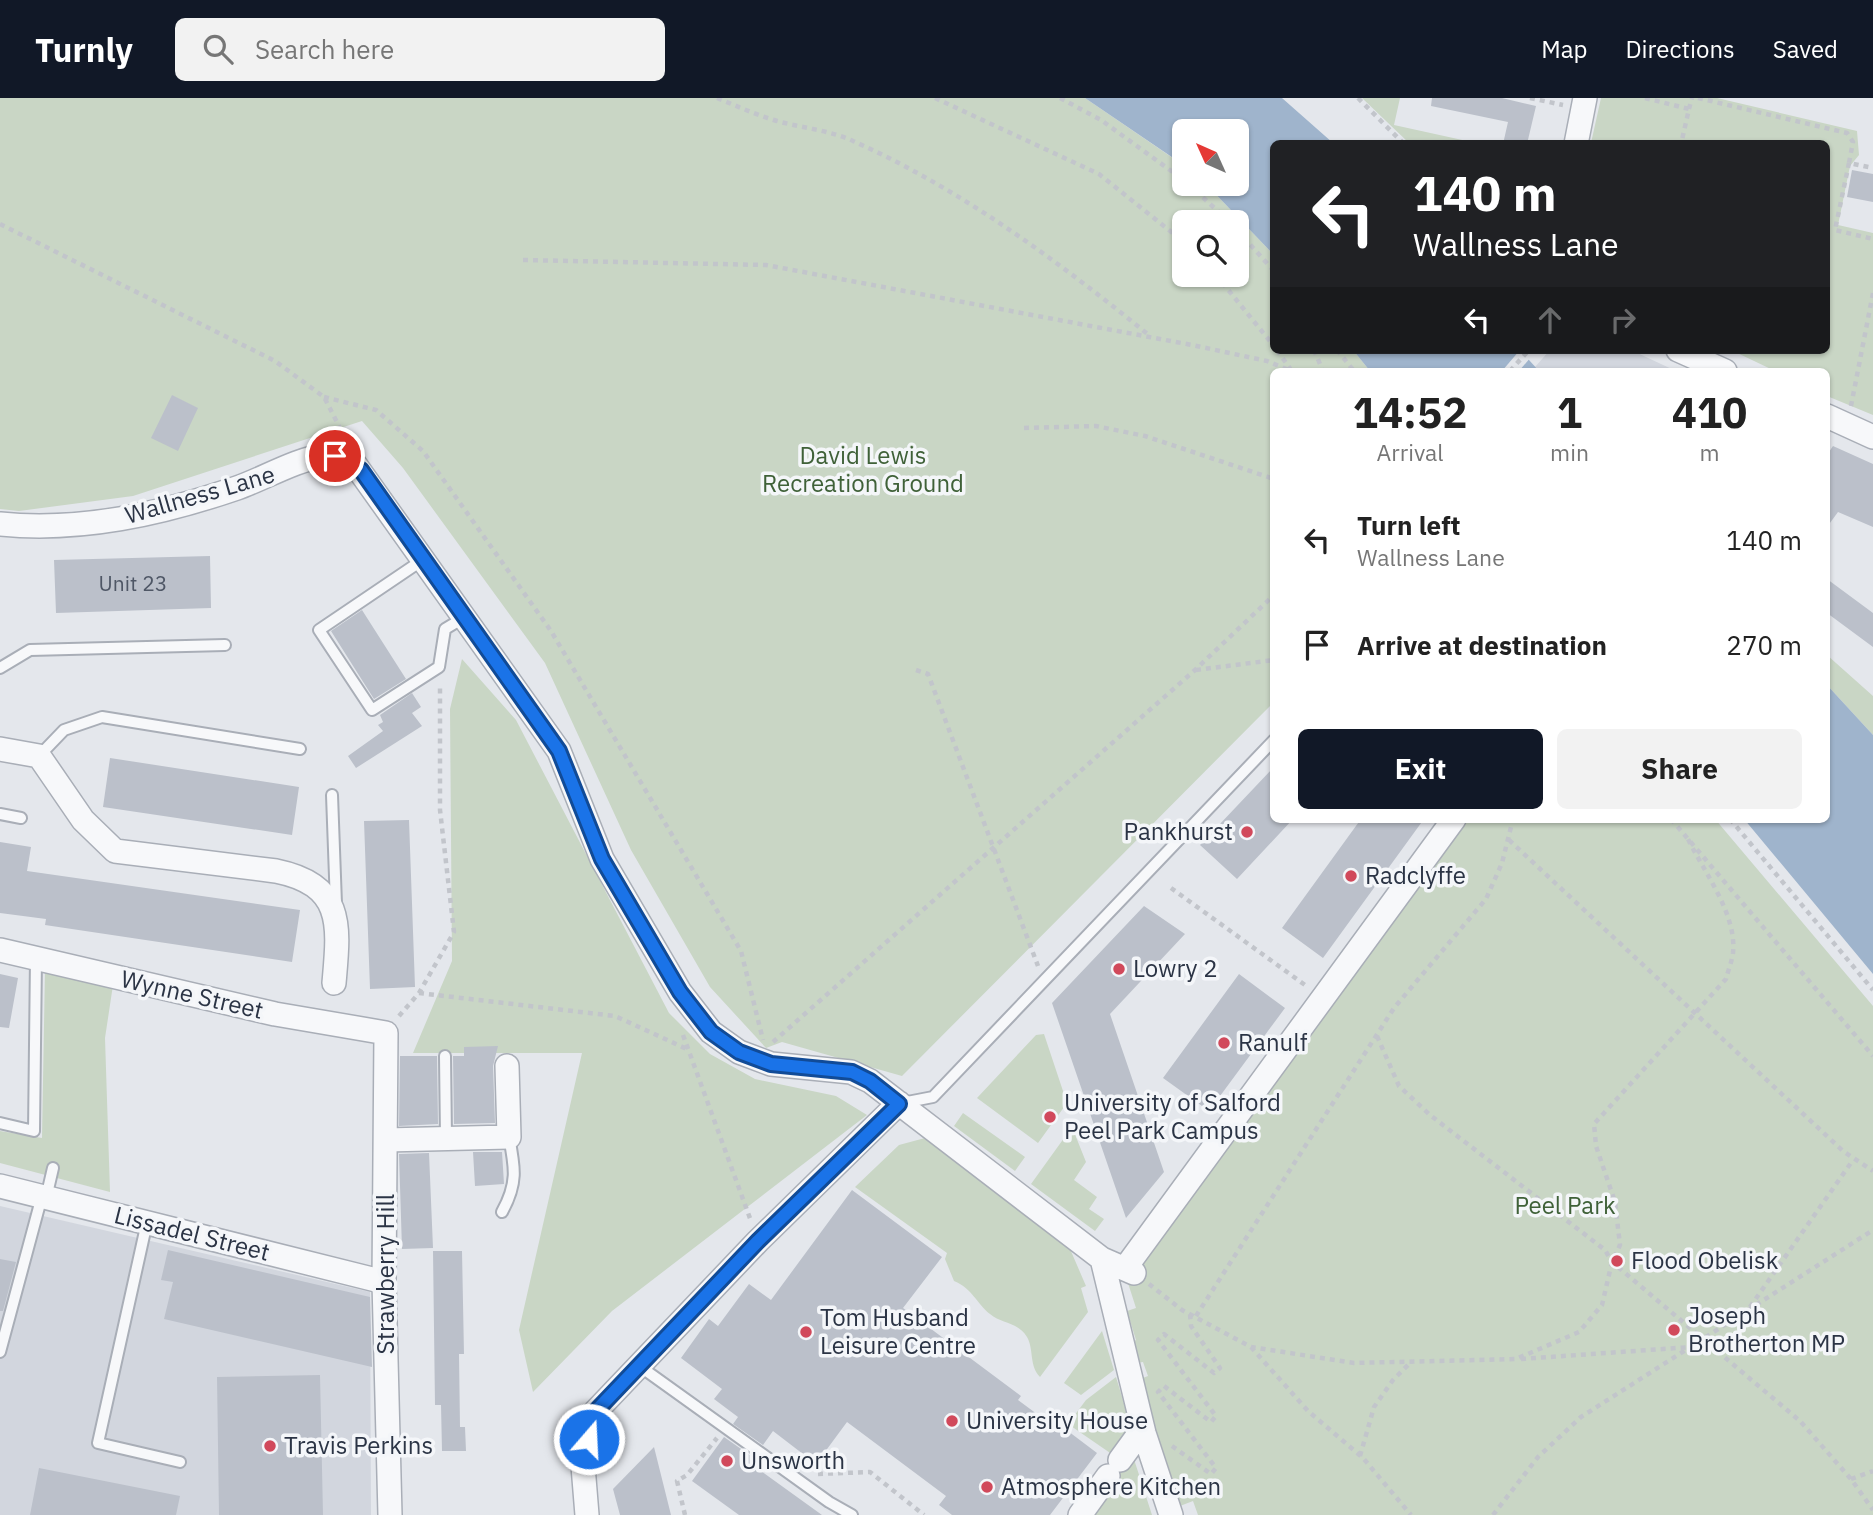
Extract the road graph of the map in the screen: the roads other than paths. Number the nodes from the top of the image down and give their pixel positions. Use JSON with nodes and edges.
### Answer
{"nodes":[{"id":1,"x":1578,"y":102,"type":"edge"},
{"id":2,"x":1576,"y":140,"type":"edge"},
{"id":3,"x":1687,"y":354,"type":"edge"},
{"id":4,"x":1718,"y":368,"type":"edge"},
{"id":5,"x":1837,"y":420,"type":"edge"},
{"id":6,"x":1873,"y":437,"type":"edge"},
{"id":7,"x":0,"y":524,"type":"edge"},
{"id":8,"x":424,"y":559,"type":"junction"},
{"id":9,"x":465,"y":617,"type":"junction"},
{"id":10,"x":225,"y":645,"type":"dead end"},
{"id":11,"x":0,"y":668,"type":"edge"},
{"id":12,"x":1270,"y":744,"type":"edge"},
{"id":13,"x":0,"y":749,"type":"edge"},
{"id":14,"x":300,"y":749,"type":"dead end"},
{"id":15,"x":39,"y":756,"type":"junction"},
{"id":16,"x":332,"y":795,"type":"dead end"},
{"id":17,"x":0,"y":814,"type":"edge"},
{"id":18,"x":21,"y":818,"type":"dead end"},
{"id":19,"x":1451,"y":823,"type":"edge"},
{"id":20,"x":336,"y":914,"type":"junction"},
{"id":21,"x":0,"y":950,"type":"edge"},
{"id":22,"x":36,"y":958,"type":"junction"},
{"id":23,"x":334,"y":983,"type":"dead end"},
{"id":24,"x":386,"y":1033,"type":"joint"},
{"id":25,"x":445,"y":1056,"type":"dead end"},
{"id":26,"x":507,"y":1066,"type":"dead end"},
{"id":27,"x":899,"y":1104,"type":"junction"},
{"id":28,"x":0,"y":1124,"type":"edge"},
{"id":29,"x":509,"y":1137,"type":"junction"},
{"id":30,"x":446,"y":1138,"type":"junction"},
{"id":31,"x":386,"y":1140,"type":"junction"},
{"id":32,"x":53,"y":1168,"type":"dead end"},
{"id":33,"x":0,"y":1186,"type":"edge"},
{"id":34,"x":44,"y":1197,"type":"junction"},
{"id":35,"x":502,"y":1212,"type":"dead end"},
{"id":36,"x":147,"y":1222,"type":"junction"},
{"id":37,"x":1102,"y":1259,"type":"junction"},
{"id":38,"x":384,"y":1282,"type":"junction"},
{"id":39,"x":0,"y":1352,"type":"edge"},
{"id":40,"x":638,"y":1365,"type":"junction"},
{"id":41,"x":1143,"y":1429,"type":"junction"},
{"id":42,"x":180,"y":1462,"type":"dead end"},
{"id":43,"x":390,"y":1515,"type":"edge"},
{"id":44,"x":587,"y":1515,"type":"edge"},
{"id":45,"x":852,"y":1515,"type":"edge"},
{"id":46,"x":1080,"y":1515,"type":"edge"},
{"id":47,"x":1171,"y":1515,"type":"edge"}],
"edges":[{"from":1,"to":2,"type":"street"},
{"from":3,"to":4,"type":"street"},
{"from":5,"to":6,"type":"street"},
{"from":7,"to":8,"type":"street","name":"Wallness Lane"},
{"from":8,"to":9,"type":"street"},
{"from":8,"to":9,"type":"lane"},
{"from":9,"to":27,"type":"street"},
{"from":10,"to":11,"type":"lane"},
{"from":12,"to":27,"type":"lane"},
{"from":13,"to":15,"type":"street"},
{"from":14,"to":15,"type":"lane"},
{"from":15,"to":20,"type":"street"},
{"from":16,"to":20,"type":"lane"},
{"from":17,"to":18,"type":"lane"},
{"from":19,"to":37,"type":"street"},
{"from":20,"to":23,"type":"street"},
{"from":21,"to":22,"type":"street","name":"Wynne Street"},
{"from":22,"to":24,"type":"street","name":"Wynne Street"},
{"from":22,"to":28,"type":"lane"},
{"from":24,"to":31,"type":"street","name":"Strawberry Hill"},
{"from":25,"to":30,"type":"lane"},
{"from":26,"to":29,"type":"street"},
{"from":27,"to":37,"type":"street"},
{"from":27,"to":40,"type":"street"},
{"from":29,"to":30,"type":"street"},
{"from":29,"to":35,"type":"lane"},
{"from":30,"to":31,"type":"street"},
{"from":31,"to":38,"type":"street","name":"Strawberry Hill"},
{"from":32,"to":34,"type":"lane"},
{"from":33,"to":34,"type":"street","name":"Lissadel Street"},
{"from":34,"to":36,"type":"street","name":"Lissadel Street"},
{"from":34,"to":39,"type":"lane"},
{"from":36,"to":38,"type":"street","name":"Lissadel Street"},
{"from":36,"to":42,"type":"lane"},
{"from":37,"to":41,"type":"street"},
{"from":38,"to":43,"type":"street","name":"Strawberry Hill"},
{"from":40,"to":44,"type":"street"},
{"from":40,"to":45,"type":"lane"},
{"from":41,"to":46,"type":"street"},
{"from":41,"to":47,"type":"street"}]}
